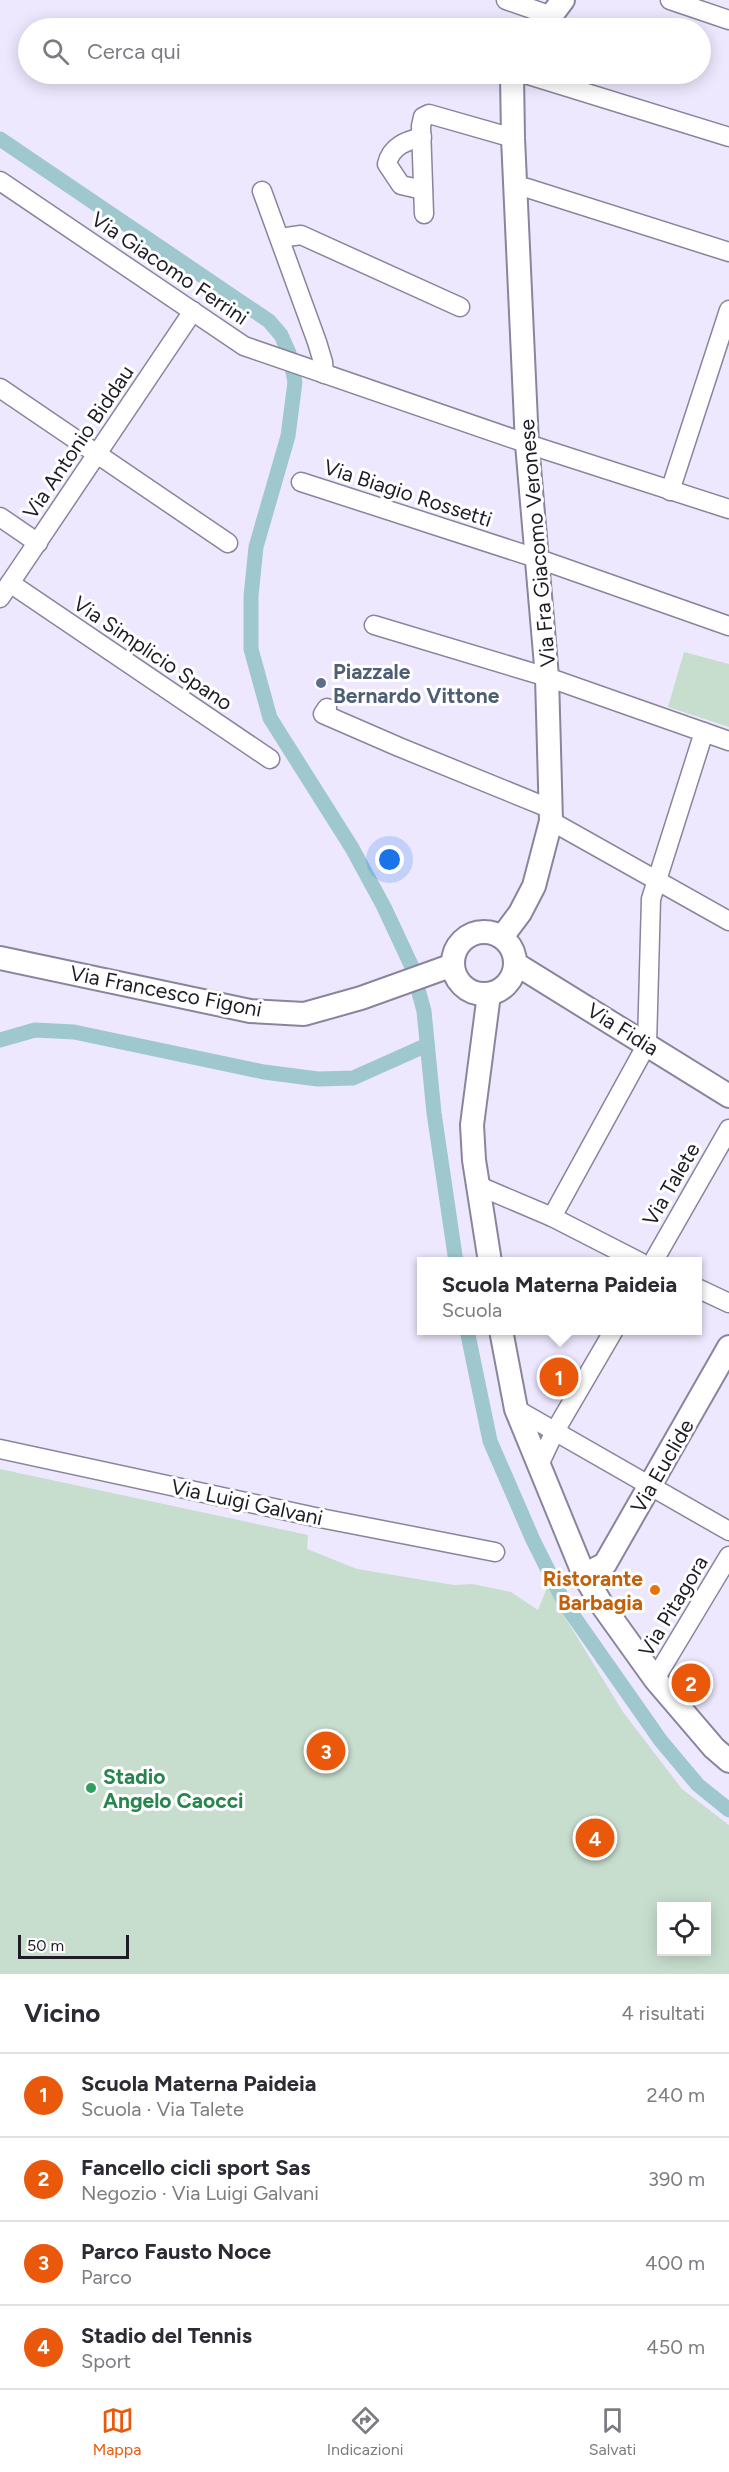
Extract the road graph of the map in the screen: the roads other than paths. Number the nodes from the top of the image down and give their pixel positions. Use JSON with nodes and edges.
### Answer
{"nodes":[{"id":1,"x":506,"y":0,"type":"edge"},
{"id":2,"x":670,"y":0,"type":"edge"},
{"id":3,"x":552,"y":15,"type":"edge"},
{"id":4,"x":729,"y":20,"type":"edge"},
{"id":5,"x":512,"y":84,"type":"edge"},
{"id":6,"x":557,"y":84,"type":"edge"},
{"id":7,"x":422,"y":137,"type":"junction"},
{"id":8,"x":729,"y":137,"type":"edge"},
{"id":9,"x":513,"y":138,"type":"junction"},
{"id":10,"x":0,"y":181,"type":"edge"},
{"id":11,"x":517,"y":187,"type":"junction"},
{"id":12,"x":423,"y":190,"type":"junction"},
{"id":13,"x":262,"y":191,"type":"dead end"},
{"id":14,"x":424,"y":214,"type":"dead end"},
{"id":15,"x":280,"y":238,"type":"junction"},
{"id":16,"x":729,"y":252,"type":"edge"},
{"id":17,"x":459,"y":307,"type":"dead end"},
{"id":18,"x":729,"y":310,"type":"edge"},
{"id":19,"x":193,"y":311,"type":"junction"},
{"id":20,"x":318,"y":372,"type":"junction"},
{"id":21,"x":0,"y":388,"type":"edge"},
{"id":22,"x":527,"y":444,"type":"junction"},
{"id":23,"x":96,"y":453,"type":"junction"},
{"id":24,"x":301,"y":482,"type":"dead end"},
{"id":25,"x":670,"y":491,"type":"junction"},
{"id":26,"x":729,"y":509,"type":"edge"},
{"id":27,"x":0,"y":517,"type":"edge"},
{"id":28,"x":38,"y":543,"type":"junction"},
{"id":29,"x":228,"y":543,"type":"dead end"},
{"id":30,"x":536,"y":558,"type":"junction"},
{"id":31,"x":5,"y":591,"type":"edge"},
{"id":32,"x":374,"y":625,"type":"dead end"},
{"id":33,"x":729,"y":626,"type":"edge"},
{"id":34,"x":547,"y":677,"type":"junction"},
{"id":35,"x":327,"y":708,"type":"dead end"},
{"id":36,"x":704,"y":732,"type":"junction"},
{"id":37,"x":729,"y":741,"type":"edge"},
{"id":38,"x":270,"y":759,"type":"dead end"},
{"id":39,"x":551,"y":815,"type":"junction"},
{"id":40,"x":657,"y":880,"type":"junction"},
{"id":41,"x":729,"y":921,"type":"edge"},
{"id":42,"x":502,"y":937,"type":"junction"},
{"id":43,"x":0,"y":958,"type":"edge"},
{"id":44,"x":516,"y":964,"type":"junction"},
{"id":45,"x":444,"y":968,"type":"junction"},
{"id":46,"x":489,"y":994,"type":"junction"},
{"id":47,"x":647,"y":1044,"type":"junction"},
{"id":48,"x":729,"y":1096,"type":"edge"},
{"id":49,"x":729,"y":1129,"type":"edge"},
{"id":50,"x":479,"y":1186,"type":"junction"},
{"id":51,"x":552,"y":1217,"type":"junction"},
{"id":52,"x":489,"y":1257,"type":"edge"},
{"id":53,"x":630,"y":1257,"type":"edge"},
{"id":54,"x":656,"y":1257,"type":"edge"},
{"id":55,"x":702,"y":1290,"type":"edge"},
{"id":56,"x":729,"y":1303,"type":"edge"},
{"id":57,"x":502,"y":1335,"type":"edge"},
{"id":58,"x":611,"y":1335,"type":"edge"},
{"id":59,"x":729,"y":1347,"type":"edge"},
{"id":60,"x":516,"y":1409,"type":"junction"},
{"id":61,"x":555,"y":1431,"type":"junction"},
{"id":62,"x":0,"y":1449,"type":"edge"},
{"id":63,"x":539,"y":1465,"type":"junction"},
{"id":64,"x":651,"y":1486,"type":"junction"},
{"id":65,"x":729,"y":1531,"type":"edge"},
{"id":66,"x":495,"y":1552,"type":"dead end"},
{"id":67,"x":729,"y":1556,"type":"edge"},
{"id":68,"x":584,"y":1575,"type":"junction"},
{"id":69,"x":655,"y":1679,"type":"junction"},
{"id":70,"x":729,"y":1761,"type":"edge"}],
"edges":[{"from":1,"to":3,"type":"street"},
{"from":2,"to":4,"type":"street"},
{"from":5,"to":9,"type":"street","name":"Via Fra Giacomo Veronese"},
{"from":6,"to":8,"type":"street"},
{"from":7,"to":9,"type":"street"},
{"from":7,"to":12,"type":"street"},
{"from":7,"to":12,"type":"street"},
{"from":9,"to":11,"type":"street","name":"Via Fra Giacomo Veronese"},
{"from":10,"to":19,"type":"street","name":"Via Giacomo Ferrini"},
{"from":11,"to":16,"type":"street"},
{"from":11,"to":22,"type":"street","name":"Via Fra Giacomo Veronese"},
{"from":12,"to":14,"type":"street"},
{"from":13,"to":15,"type":"street"},
{"from":15,"to":17,"type":"street"},
{"from":15,"to":20,"type":"street"},
{"from":18,"to":25,"type":"street"},
{"from":19,"to":20,"type":"street","name":"Via Giacomo Ferrini"},
{"from":19,"to":23,"type":"street","name":"Via Antonio Biddau"},
{"from":20,"to":22,"type":"street","name":"Via Giacomo Ferrini"},
{"from":21,"to":23,"type":"street"},
{"from":22,"to":25,"type":"street","name":"Via Giacomo Ferrini"},
{"from":22,"to":30,"type":"street","name":"Via Fra Giacomo Veronese"},
{"from":23,"to":28,"type":"street","name":"Via Antonio Biddau"},
{"from":23,"to":29,"type":"street"},
{"from":24,"to":30,"type":"street","name":"Via Biagio Rossetti"},
{"from":25,"to":26,"type":"street","name":"Via Giacomo Ferrini"},
{"from":27,"to":28,"type":"street"},
{"from":28,"to":31,"type":"street","name":"Via Antonio Biddau"},
{"from":30,"to":33,"type":"street","name":"Via Biagio Rossetti"},
{"from":30,"to":34,"type":"street","name":"Via Fra Giacomo Veronese"},
{"from":31,"to":38,"type":"street","name":"Via Simplicio Spano"},
{"from":32,"to":34,"type":"street"},
{"from":34,"to":36,"type":"street"},
{"from":34,"to":39,"type":"street","name":"Via Fra Giacomo Veronese"},
{"from":35,"to":39,"type":"street"},
{"from":36,"to":37,"type":"street"},
{"from":36,"to":40,"type":"street"},
{"from":39,"to":40,"type":"street"},
{"from":39,"to":42,"type":"street","name":"Via Fra Giacomo Veronese"},
{"from":40,"to":41,"type":"street"},
{"from":40,"to":47,"type":"street"},
{"from":42,"to":44,"type":"street"},
{"from":42,"to":45,"type":"street"},
{"from":43,"to":45,"type":"street","name":"Via Francesco Figoni"},
{"from":44,"to":46,"type":"street"},
{"from":44,"to":47,"type":"street","name":"Via Fidia"},
{"from":45,"to":46,"type":"street"},
{"from":46,"to":50,"type":"street"},
{"from":47,"to":48,"type":"street","name":"Via Fidia"},
{"from":47,"to":51,"type":"street"},
{"from":49,"to":54,"type":"street","name":"Via Talete"},
{"from":50,"to":51,"type":"street"},
{"from":50,"to":52,"type":"street"},
{"from":51,"to":53,"type":"street"},
{"from":55,"to":56,"type":"street"},
{"from":57,"to":60,"type":"street"},
{"from":58,"to":61,"type":"street"},
{"from":59,"to":64,"type":"street","name":"Via Euclide"},
{"from":60,"to":61,"type":"street"},
{"from":60,"to":63,"type":"street"},
{"from":61,"to":63,"type":"street"},
{"from":61,"to":64,"type":"street"},
{"from":62,"to":66,"type":"street","name":"Via Luigi Galvani"},
{"from":63,"to":68,"type":"street"},
{"from":64,"to":65,"type":"street"},
{"from":64,"to":68,"type":"street","name":"Via Euclide"},
{"from":67,"to":69,"type":"street","name":"Via Pitagora"},
{"from":68,"to":69,"type":"street"},
{"from":69,"to":70,"type":"street"}]}
